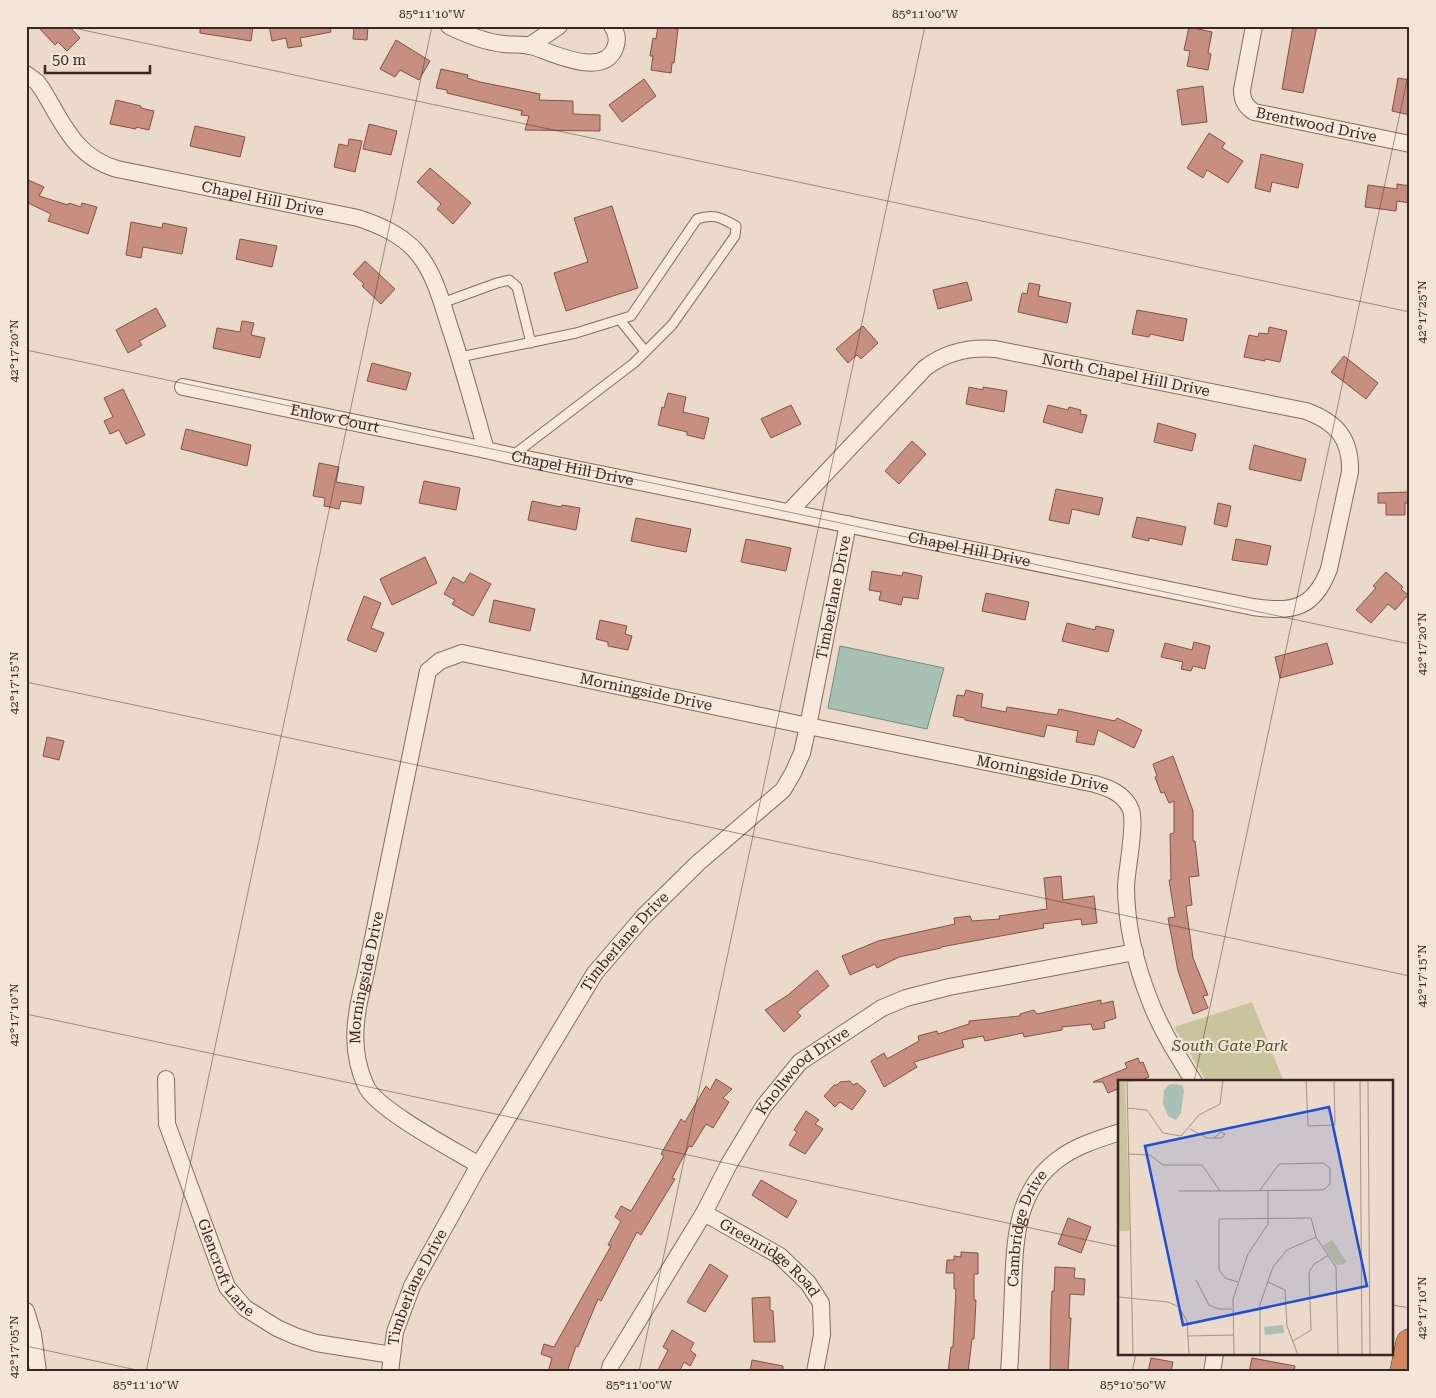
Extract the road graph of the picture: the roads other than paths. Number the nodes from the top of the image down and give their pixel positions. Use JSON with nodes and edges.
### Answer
{"nodes":[{"id":1,"x":450,"y":26,"type":"edge"},
{"id":2,"x":559,"y":26,"type":"edge"},
{"id":3,"x":612,"y":26,"type":"edge"},
{"id":4,"x":1254,"y":26,"type":"edge"},
{"id":5,"x":529,"y":46,"type":"junction"},
{"id":6,"x":26,"y":74,"type":"edge"},
{"id":7,"x":1410,"y":144,"type":"edge"},
{"id":8,"x":442,"y":303,"type":"junction"},
{"id":9,"x":620,"y":320,"type":"junction"},
{"id":10,"x":531,"y":343,"type":"junction"},
{"id":11,"x":645,"y":351,"type":"junction"},
{"id":12,"x":460,"y":357,"type":"junction"},
{"id":13,"x":182,"y":387,"type":"dead end"},
{"id":14,"x":486,"y":450,"type":"junction"},
{"id":15,"x":512,"y":456,"type":"junction"},
{"id":16,"x":789,"y":512,"type":"junction"},
{"id":17,"x":848,"y":524,"type":"junction"},
{"id":18,"x":1306,"y":603,"type":"joint"},
{"id":19,"x":808,"y":726,"type":"junction"},
{"id":20,"x":1135,"y":952,"type":"junction"},
{"id":21,"x":166,"y":1079,"type":"dead end"},
{"id":22,"x":1193,"y":1080,"type":"edge"},
{"id":23,"x":1118,"y":1133,"type":"edge"},
{"id":24,"x":478,"y":1165,"type":"junction"},
{"id":25,"x":704,"y":1213,"type":"junction"},
{"id":26,"x":26,"y":1311,"type":"edge"},
{"id":27,"x":1410,"y":1343,"type":"edge"},
{"id":28,"x":392,"y":1355,"type":"junction"},
{"id":29,"x":1215,"y":1356,"type":"edge"},
{"id":30,"x":38,"y":1372,"type":"edge"},
{"id":31,"x":390,"y":1372,"type":"edge"},
{"id":32,"x":609,"y":1372,"type":"edge"},
{"id":33,"x":815,"y":1372,"type":"edge"},
{"id":34,"x":1009,"y":1372,"type":"edge"},
{"id":35,"x":1212,"y":1372,"type":"edge"},
{"id":36,"x":1404,"y":1372,"type":"edge"}],
"edges":[{"from":1,"to":5,"type":"street"},
{"from":2,"to":5,"type":"street"},
{"from":3,"to":5,"type":"street"},
{"from":4,"to":7,"type":"street","name":"Brentwood Drive"},
{"from":6,"to":8,"type":"street","name":"Chapel Hill Drive"},
{"from":8,"to":10,"type":"lane"},
{"from":8,"to":12,"type":"street","name":"Chapel Hill Drive"},
{"from":9,"to":10,"type":"lane"},
{"from":9,"to":11,"type":"lane"},
{"from":9,"to":11,"type":"lane"},
{"from":10,"to":12,"type":"lane"},
{"from":11,"to":15,"type":"lane"},
{"from":12,"to":14,"type":"street","name":"Chapel Hill Drive"},
{"from":13,"to":14,"type":"street","name":"Enlow Court"},
{"from":14,"to":15,"type":"street","name":"Chapel Hill Drive"},
{"from":15,"to":16,"type":"street","name":"Chapel Hill Drive"},
{"from":16,"to":17,"type":"street","name":"Chapel Hill Drive"},
{"from":16,"to":18,"type":"street","name":"North Chapel Hill Drive"},
{"from":17,"to":18,"type":"street","name":"Chapel Hill Drive"},
{"from":17,"to":19,"type":"street","name":"Timberlane Drive"},
{"from":19,"to":20,"type":"street","name":"Morningside Drive"},
{"from":19,"to":24,"type":"street","name":"Timberlane Drive"},
{"from":19,"to":24,"type":"street","name":"Morningside Drive"},
{"from":20,"to":22,"type":"street","name":"Morningside Drive"},
{"from":20,"to":25,"type":"street","name":"Knollwood Drive"},
{"from":21,"to":28,"type":"street","name":"Glencroft Lane"},
{"from":23,"to":34,"type":"street","name":"Cambridge Drive"},
{"from":24,"to":28,"type":"street","name":"Timberlane Drive"},
{"from":25,"to":32,"type":"street","name":"Knollwood Drive"},
{"from":25,"to":33,"type":"street","name":"Greenridge Road"},
{"from":26,"to":30,"type":"street"},
{"from":27,"to":36,"type":"highway"},
{"from":28,"to":31,"type":"street","name":"Timberlane Drive"},
{"from":29,"to":35,"type":"street"}]}
